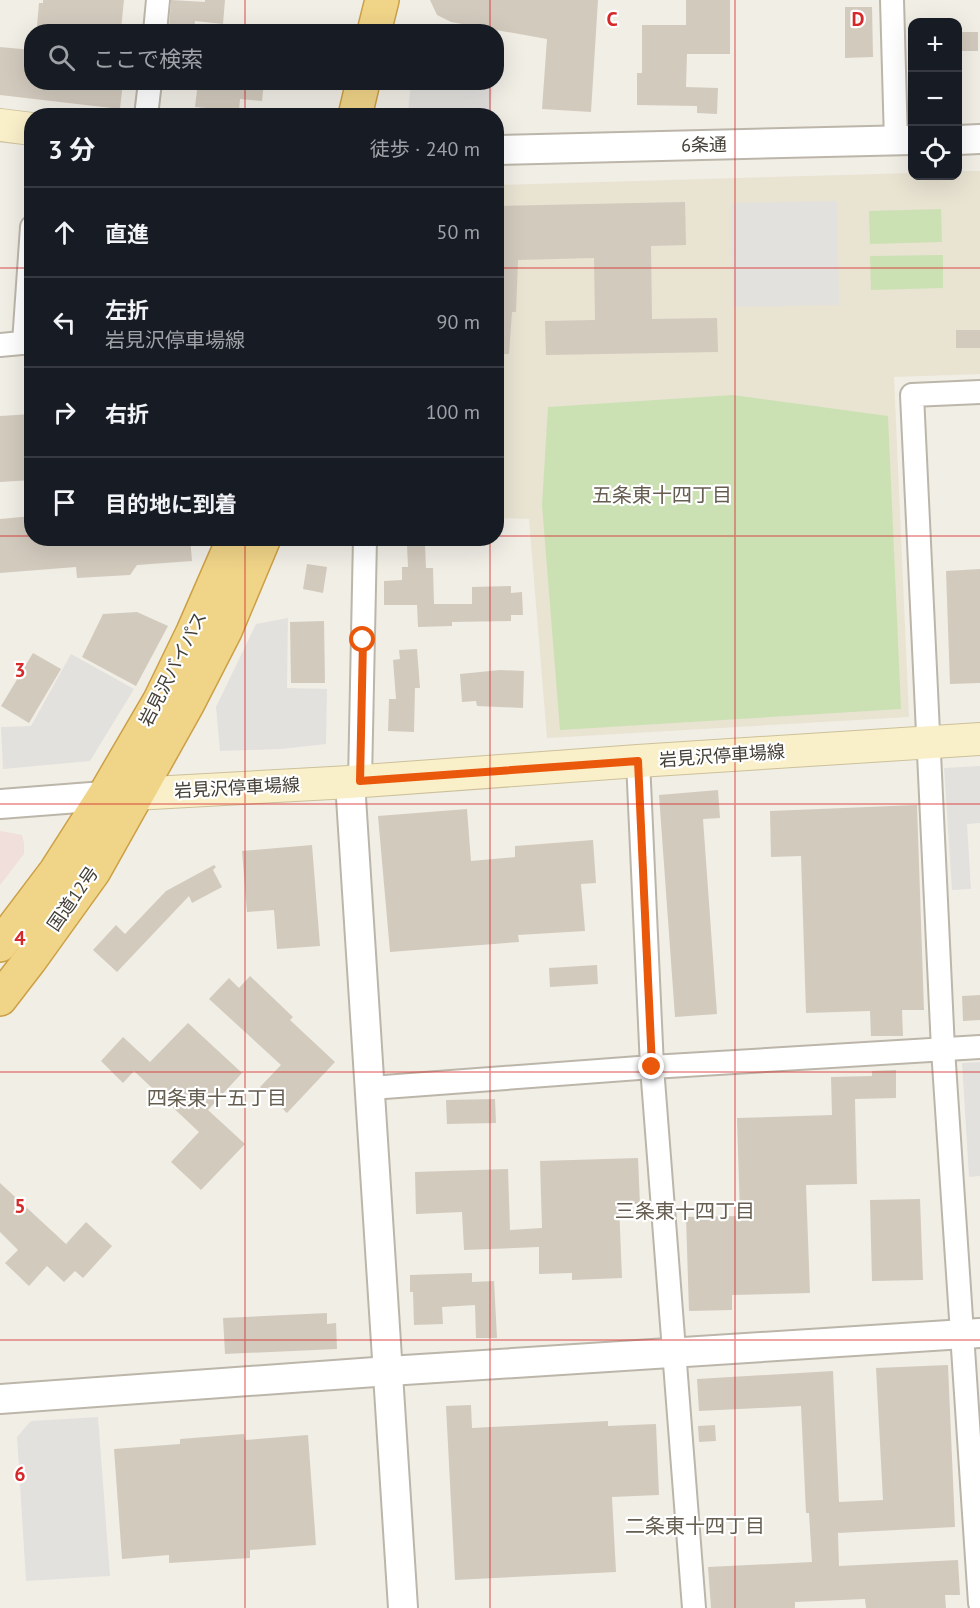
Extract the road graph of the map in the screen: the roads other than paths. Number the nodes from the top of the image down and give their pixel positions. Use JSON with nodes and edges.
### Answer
{"nodes":[{"id":1,"x":158,"y":0,"type":"edge"},
{"id":2,"x":382,"y":0,"type":"edge"},
{"id":3,"x":892,"y":0,"type":"edge"},
{"id":4,"x":156,"y":24,"type":"edge"},
{"id":5,"x":376,"y":24,"type":"edge"},
{"id":6,"x":149,"y":90,"type":"edge"},
{"id":7,"x":361,"y":90,"type":"edge"},
{"id":8,"x":147,"y":108,"type":"edge"},
{"id":9,"x":357,"y":108,"type":"edge"},
{"id":10,"x":0,"y":125,"type":"edge"},
{"id":11,"x":24,"y":128,"type":"edge"},
{"id":12,"x":904,"y":140,"type":"edge"},
{"id":13,"x":962,"y":140,"type":"edge"},
{"id":14,"x":980,"y":140,"type":"edge"},
{"id":15,"x":504,"y":150,"type":"edge"},
{"id":16,"x":24,"y":343,"type":"edge"},
{"id":17,"x":0,"y":345,"type":"edge"},
{"id":18,"x":980,"y":392,"type":"edge"},
{"id":19,"x":231,"y":546,"type":"edge"},
{"id":20,"x":261,"y":546,"type":"edge"},
{"id":21,"x":365,"y":546,"type":"edge"},
{"id":22,"x":980,"y":739,"type":"edge"},
{"id":23,"x":927,"y":743,"type":"junction"},
{"id":24,"x":638,"y":761,"type":"junction"},
{"id":25,"x":355,"y":782,"type":"junction"},
{"id":26,"x":138,"y":793,"type":"junction"},
{"id":27,"x":104,"y":796,"type":"junction"},
{"id":28,"x":0,"y":804,"type":"edge"},
{"id":29,"x":0,"y":945,"type":"edge"},
{"id":30,"x":0,"y":999,"type":"edge"},
{"id":31,"x":980,"y":1047,"type":"edge"},
{"id":32,"x":943,"y":1049,"type":"junction"},
{"id":33,"x":652,"y":1067,"type":"junction"},
{"id":34,"x":371,"y":1088,"type":"junction"},
{"id":35,"x":971,"y":1334,"type":"edge"},
{"id":36,"x":675,"y":1353,"type":"junction"},
{"id":37,"x":388,"y":1371,"type":"junction"},
{"id":38,"x":0,"y":1399,"type":"edge"},
{"id":39,"x":980,"y":1603,"type":"edge"},
{"id":40,"x":403,"y":1608,"type":"edge"},
{"id":41,"x":694,"y":1608,"type":"edge"}],
"edges":[{"from":1,"to":4,"type":"street"},
{"from":2,"to":5,"type":"highway"},
{"from":3,"to":12,"type":"street"},
{"from":6,"to":8,"type":"street"},
{"from":7,"to":9,"type":"highway"},
{"from":10,"to":11,"type":"main road"},
{"from":12,"to":15,"type":"street","name":"6条通"},
{"from":13,"to":14,"type":"street"},
{"from":16,"to":17,"type":"street"},
{"from":18,"to":23,"type":"street"},
{"from":19,"to":27,"type":"highway","name":"岩見沢バイパス"},
{"from":20,"to":26,"type":"highway","name":"岩見沢バイパス"},
{"from":21,"to":25,"type":"street"},
{"from":22,"to":23,"type":"main road","name":"岩見沢停車場線"},
{"from":23,"to":24,"type":"main road","name":"岩見沢停車場線"},
{"from":23,"to":32,"type":"street"},
{"from":24,"to":25,"type":"main road","name":"岩見沢停車場線"},
{"from":24,"to":33,"type":"street"},
{"from":25,"to":26,"type":"main road","name":"岩見沢停車場線"},
{"from":25,"to":34,"type":"street"},
{"from":26,"to":27,"type":"main road","name":"岩見沢停車場線"},
{"from":26,"to":30,"type":"highway","name":"国道12号"},
{"from":27,"to":28,"type":"street"},
{"from":27,"to":29,"type":"highway","name":"国道12号"},
{"from":31,"to":32,"type":"street"},
{"from":32,"to":33,"type":"street"},
{"from":32,"to":35,"type":"street"},
{"from":33,"to":34,"type":"street"},
{"from":33,"to":36,"type":"street"},
{"from":34,"to":37,"type":"street"},
{"from":35,"to":36,"type":"street"},
{"from":35,"to":39,"type":"street"},
{"from":36,"to":37,"type":"street"},
{"from":36,"to":41,"type":"street"},
{"from":37,"to":38,"type":"street"},
{"from":37,"to":40,"type":"street"}]}
